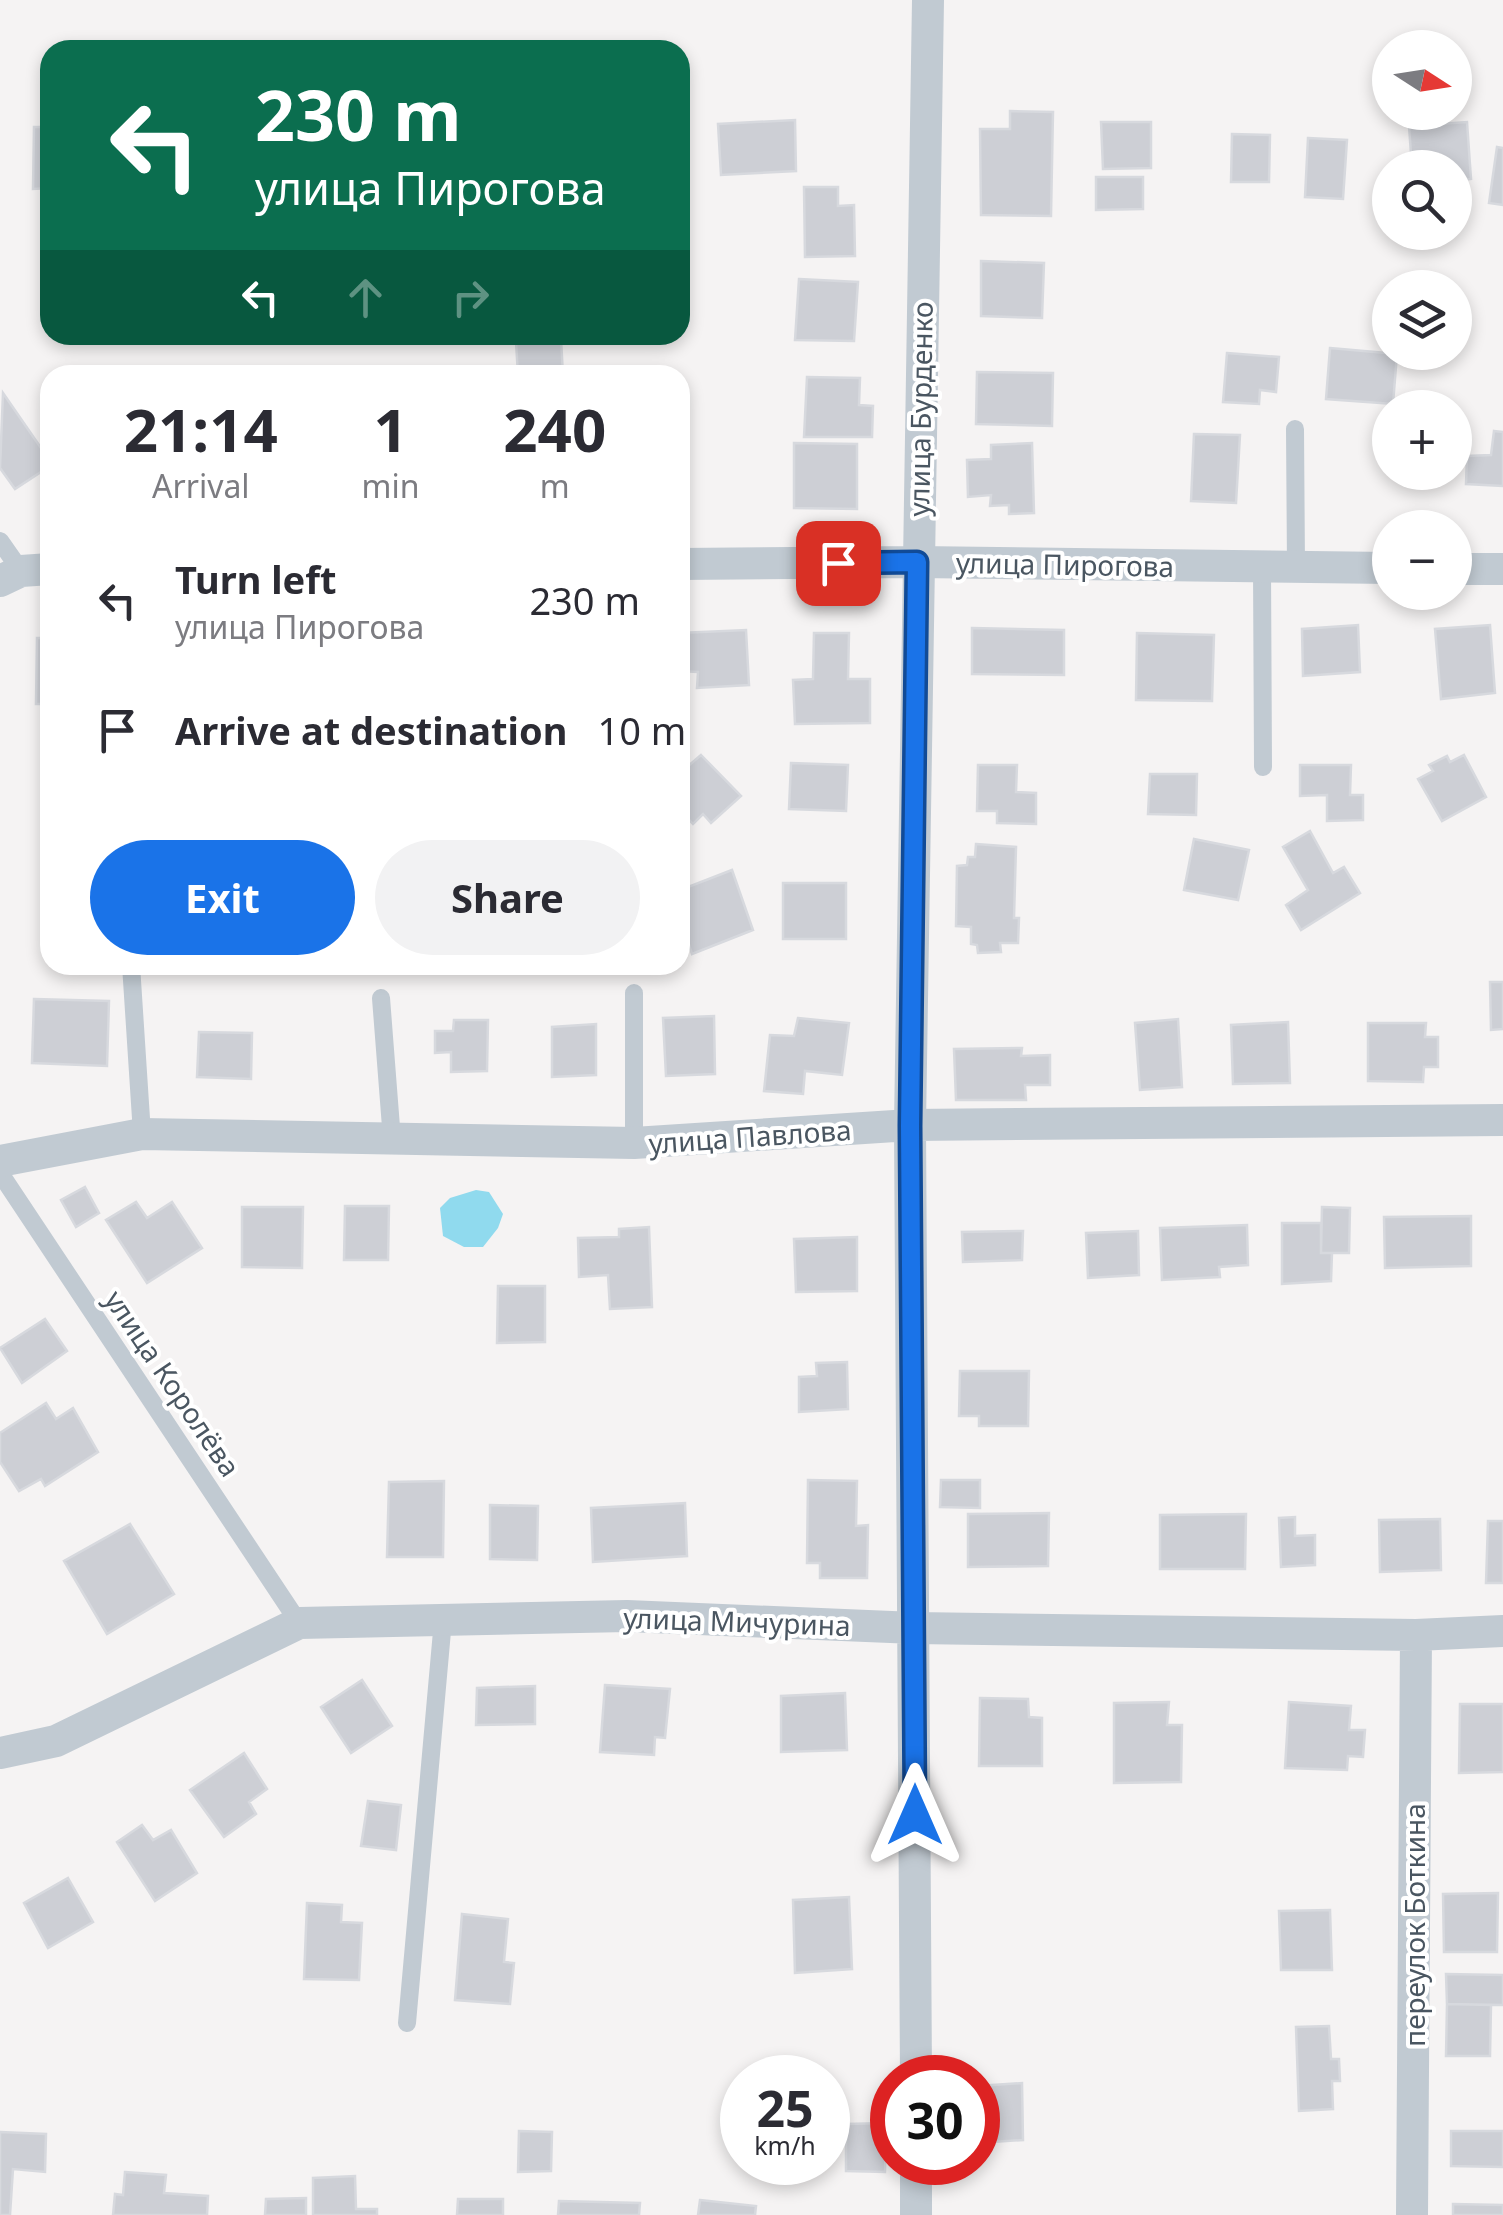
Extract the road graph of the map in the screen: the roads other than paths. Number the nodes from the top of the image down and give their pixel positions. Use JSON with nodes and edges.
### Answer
{"nodes":[{"id":1,"x":928,"y":0,"type":"edge"},
{"id":2,"x":1295,"y":429,"type":"dead end"},
{"id":3,"x":0,"y":542,"type":"edge"},
{"id":4,"x":917,"y":562,"type":"junction"},
{"id":5,"x":690,"y":564,"type":"edge"},
{"id":6,"x":1262,"y":567,"type":"junction"},
{"id":7,"x":1296,"y":567,"type":"junction"},
{"id":8,"x":1372,"y":568,"type":"edge"},
{"id":9,"x":1472,"y":569,"type":"edge"},
{"id":10,"x":1503,"y":569,"type":"edge"},
{"id":11,"x":24,"y":574,"type":"edge"},
{"id":12,"x":1263,"y":767,"type":"dead end"},
{"id":13,"x":132,"y":975,"type":"edge"},
{"id":14,"x":634,"y":993,"type":"dead end"},
{"id":15,"x":381,"y":998,"type":"dead end"},
{"id":16,"x":1503,"y":1120,"type":"edge"},
{"id":17,"x":910,"y":1126,"type":"junction"},
{"id":18,"x":142,"y":1134,"type":"junction"},
{"id":19,"x":392,"y":1140,"type":"junction"},
{"id":20,"x":634,"y":1143,"type":"junction"},
{"id":21,"x":0,"y":1161,"type":"edge"},
{"id":22,"x":0,"y":1174,"type":"edge"},
{"id":23,"x":443,"y":1620,"type":"junction"},
{"id":24,"x":299,"y":1623,"type":"junction"},
{"id":25,"x":915,"y":1628,"type":"junction"},
{"id":26,"x":1503,"y":1630,"type":"edge"},
{"id":27,"x":1416,"y":1634,"type":"junction"},
{"id":28,"x":0,"y":1753,"type":"edge"},
{"id":29,"x":407,"y":2023,"type":"dead end"},
{"id":30,"x":916,"y":2055,"type":"edge"},
{"id":31,"x":916,"y":2185,"type":"edge"},
{"id":32,"x":916,"y":2215,"type":"edge"},
{"id":33,"x":1412,"y":2215,"type":"edge"}],
"edges":[{"from":1,"to":4,"type":"street","name":"улица Бурденко"},
{"from":2,"to":7,"type":"lane"},
{"from":3,"to":11,"type":"lane"},
{"from":4,"to":5,"type":"street","name":"улица Пирогова"},
{"from":4,"to":6,"type":"street","name":"улица Пирогова"},
{"from":4,"to":17,"type":"street","name":"улица Бурденко"},
{"from":6,"to":7,"type":"street","name":"улица Пирогова"},
{"from":6,"to":12,"type":"lane"},
{"from":7,"to":8,"type":"street","name":"улица Пирогова"},
{"from":9,"to":10,"type":"street"},
{"from":13,"to":18,"type":"lane"},
{"from":14,"to":20,"type":"lane"},
{"from":15,"to":19,"type":"lane"},
{"from":16,"to":17,"type":"street","name":"улица Павлова"},
{"from":17,"to":20,"type":"street","name":"улица Павлова"},
{"from":17,"to":25,"type":"street","name":"улица Бурденко"},
{"from":18,"to":19,"type":"street","name":"улица Павлова"},
{"from":18,"to":21,"type":"street","name":"улица Павлова"},
{"from":19,"to":20,"type":"street","name":"улица Павлова"},
{"from":22,"to":24,"type":"lane","name":"улица Королёва"},
{"from":23,"to":24,"type":"street","name":"улица Мичурина"},
{"from":23,"to":25,"type":"street","name":"улица Мичурина"},
{"from":23,"to":29,"type":"lane"},
{"from":24,"to":28,"type":"street","name":"улица Мичурина"},
{"from":25,"to":27,"type":"street","name":"улица Мичурина"},
{"from":25,"to":30,"type":"street","name":"улица Бурденко"},
{"from":26,"to":27,"type":"street","name":"улица Мичурина"},
{"from":27,"to":33,"type":"street","name":"переулок Боткина"},
{"from":31,"to":32,"type":"street"}]}
